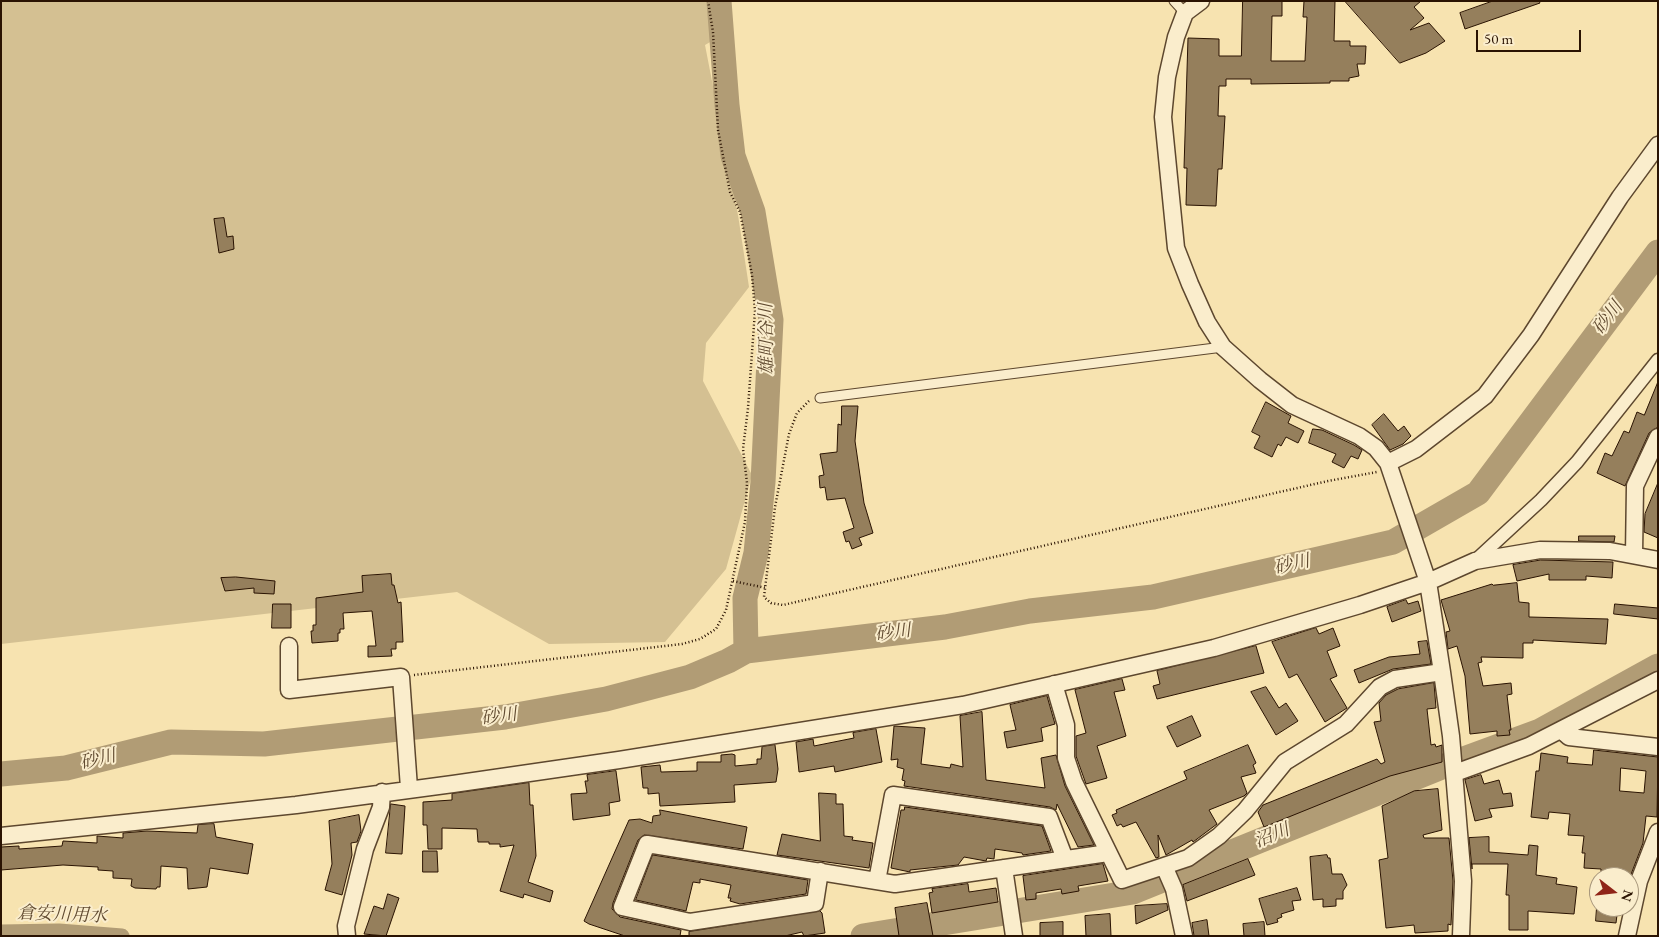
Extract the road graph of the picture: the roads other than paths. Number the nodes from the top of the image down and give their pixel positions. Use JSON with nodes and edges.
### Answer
{"nodes":[{"id":1,"x":1202,"y":1,"type":"edge"},
{"id":2,"x":1180,"y":7,"type":"edge"},
{"id":3,"x":1658,"y":145,"type":"edge"},
{"id":4,"x":1224,"y":347,"type":"junction"},
{"id":5,"x":1658,"y":360,"type":"edge"},
{"id":6,"x":820,"y":398,"type":"road end"},
{"id":7,"x":1658,"y":437,"type":"edge"},
{"id":8,"x":1390,"y":469,"type":"junction"},
{"id":9,"x":1634,"y":556,"type":"junction"},
{"id":10,"x":1658,"y":560,"type":"edge"},
{"id":11,"x":1475,"y":561,"type":"junction"},
{"id":12,"x":1426,"y":577,"type":"junction"},
{"id":13,"x":289,"y":646,"type":"dead end"},
{"id":14,"x":1442,"y":672,"type":"junction"},
{"id":15,"x":1658,"y":680,"type":"edge"},
{"id":16,"x":1054,"y":684,"type":"junction"},
{"id":17,"x":1561,"y":730,"type":"junction"},
{"id":18,"x":1658,"y":747,"type":"edge"},
{"id":19,"x":1455,"y":773,"type":"junction"},
{"id":20,"x":409,"y":788,"type":"junction"},
{"id":21,"x":382,"y":792,"type":"junction"},
{"id":22,"x":1658,"y":832,"type":"edge"},
{"id":23,"x":1,"y":836,"type":"edge"},
{"id":24,"x":1108,"y":853,"type":"junction"},
{"id":25,"x":1065,"y":859,"type":"junction"},
{"id":26,"x":1164,"y":866,"type":"junction"},
{"id":27,"x":1004,"y":868,"type":"junction"},
{"id":28,"x":820,"y":871,"type":"junction"},
{"id":29,"x":877,"y":881,"type":"junction"},
{"id":30,"x":347,"y":936,"type":"edge"},
{"id":31,"x":1014,"y":936,"type":"edge"},
{"id":32,"x":1184,"y":936,"type":"edge"},
{"id":33,"x":1461,"y":936,"type":"edge"},
{"id":34,"x":1628,"y":936,"type":"edge"}],
"edges":[{"from":1,"to":2,"type":"street"},
{"from":2,"to":4,"type":"street"},
{"from":3,"to":8,"type":"street"},
{"from":4,"to":6,"type":"lane"},
{"from":4,"to":8,"type":"street"},
{"from":5,"to":11,"type":"street"},
{"from":7,"to":9,"type":"street"},
{"from":8,"to":12,"type":"street"},
{"from":9,"to":10,"type":"street"},
{"from":9,"to":11,"type":"street"},
{"from":11,"to":12,"type":"street"},
{"from":12,"to":14,"type":"street"},
{"from":12,"to":16,"type":"street"},
{"from":13,"to":20,"type":"street"},
{"from":14,"to":19,"type":"street"},
{"from":14,"to":26,"type":"street"},
{"from":15,"to":17,"type":"street"},
{"from":16,"to":20,"type":"street"},
{"from":16,"to":24,"type":"street"},
{"from":17,"to":18,"type":"street"},
{"from":17,"to":19,"type":"street"},
{"from":19,"to":33,"type":"street"},
{"from":20,"to":21,"type":"street"},
{"from":21,"to":23,"type":"street"},
{"from":21,"to":30,"type":"street"},
{"from":22,"to":34,"type":"street"},
{"from":24,"to":25,"type":"street"},
{"from":24,"to":26,"type":"street"},
{"from":25,"to":27,"type":"street"},
{"from":25,"to":29,"type":"street"},
{"from":26,"to":32,"type":"street"},
{"from":27,"to":29,"type":"street"},
{"from":27,"to":31,"type":"street"},
{"from":28,"to":28,"type":"street"},
{"from":28,"to":29,"type":"street"}]}
